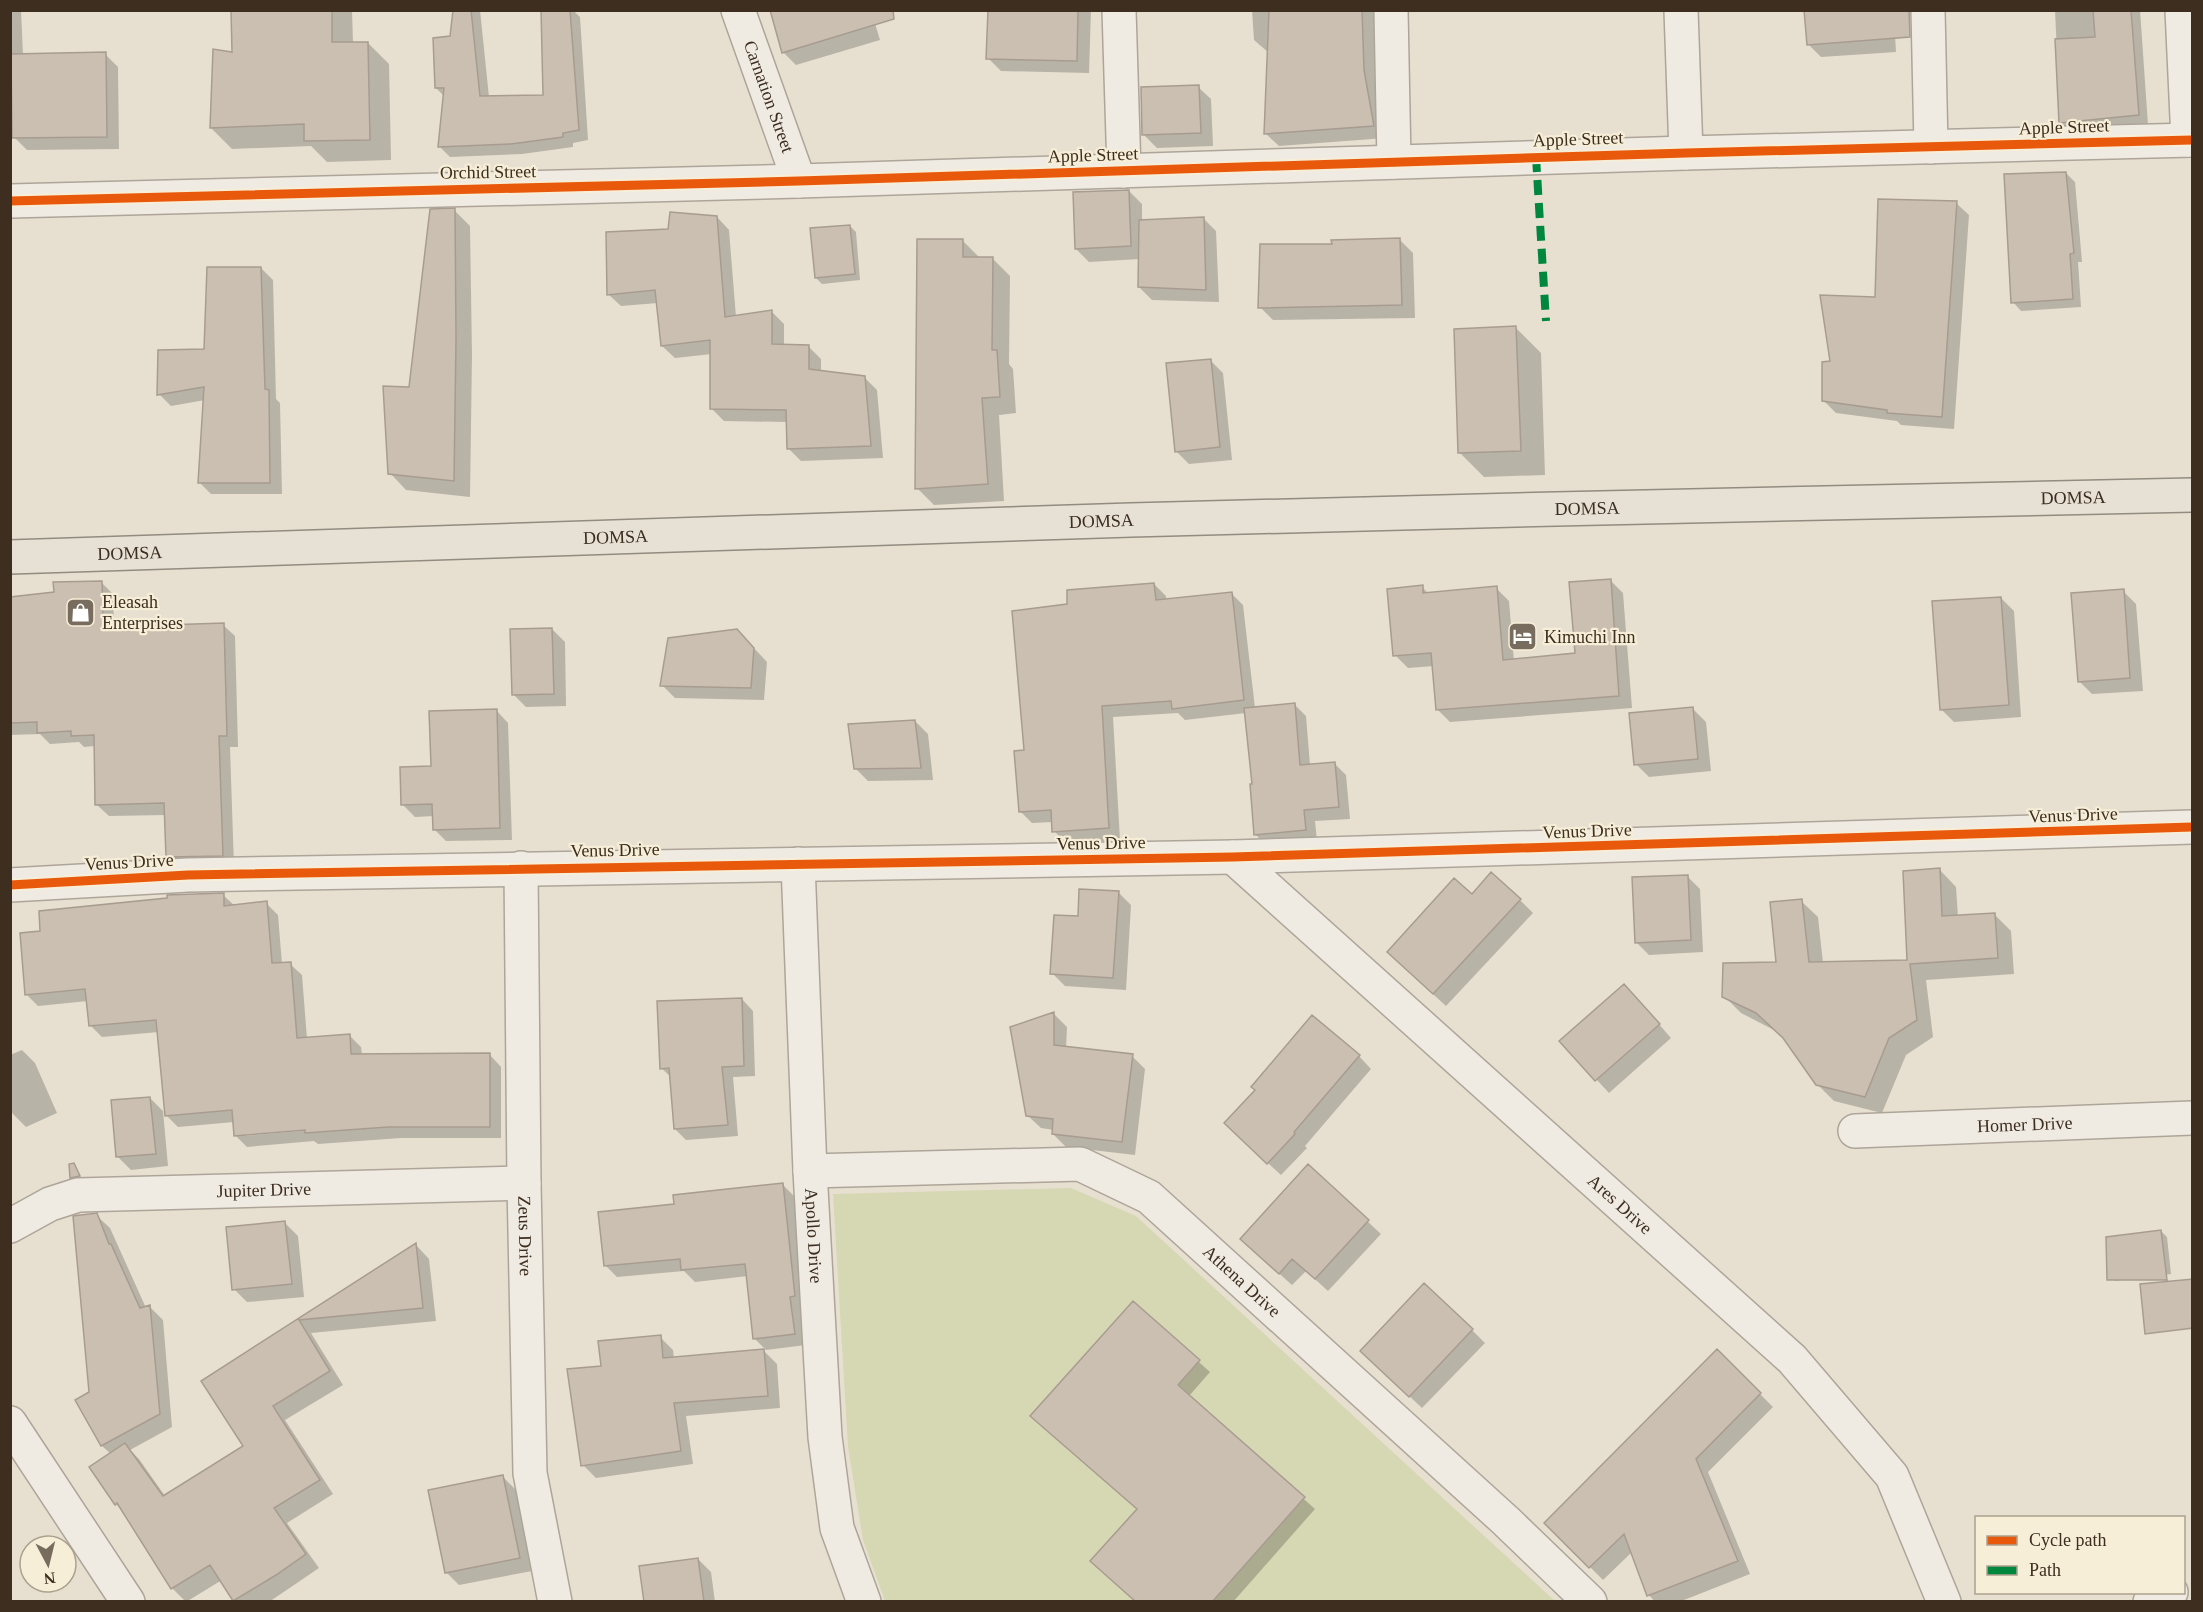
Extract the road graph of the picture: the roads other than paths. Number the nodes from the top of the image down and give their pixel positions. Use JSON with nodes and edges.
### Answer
{"nodes":[{"id":1,"x":738,"y":10,"type":"edge"},
{"id":2,"x":1119,"y":10,"type":"edge"},
{"id":3,"x":1391,"y":10,"type":"edge"},
{"id":4,"x":1681,"y":10,"type":"edge"},
{"id":5,"x":1928,"y":10,"type":"edge"},
{"id":6,"x":2182,"y":10,"type":"edge"},
{"id":7,"x":2190,"y":140,"type":"edge"},
{"id":8,"x":1931,"y":147,"type":"junction"},
{"id":9,"x":1686,"y":153,"type":"junction"},
{"id":10,"x":1394,"y":162,"type":"junction"},
{"id":11,"x":1124,"y":171,"type":"junction"},
{"id":12,"x":966,"y":176,"type":"joint"},
{"id":13,"x":799,"y":181,"type":"junction"},
{"id":14,"x":10,"y":201,"type":"edge"},
{"id":15,"x":2193,"y":495,"type":"edge"},
{"id":16,"x":10,"y":557,"type":"edge"},
{"id":17,"x":2193,"y":827,"type":"edge"},
{"id":18,"x":1233,"y":857,"type":"junction"},
{"id":19,"x":798,"y":864,"type":"junction"},
{"id":20,"x":521,"y":868,"type":"junction"},
{"id":21,"x":10,"y":885,"type":"edge"},
{"id":22,"x":2193,"y":1118,"type":"edge"},
{"id":23,"x":1855,"y":1131,"type":"dead end"},
{"id":24,"x":810,"y":1171,"type":"junction"},
{"id":25,"x":524,"y":1182,"type":"junction"},
{"id":26,"x":10,"y":1226,"type":"edge"},
{"id":27,"x":10,"y":1423,"type":"edge"},
{"id":28,"x":2170,"y":1594,"type":"edge"},
{"id":29,"x":128,"y":1602,"type":"edge"},
{"id":30,"x":555,"y":1602,"type":"edge"},
{"id":31,"x":864,"y":1602,"type":"edge"},
{"id":32,"x":1590,"y":1602,"type":"edge"},
{"id":33,"x":1944,"y":1602,"type":"edge"},
{"id":34,"x":2150,"y":1602,"type":"edge"}],
"edges":[{"from":1,"to":13,"type":"street","name":"Carnation Street"},
{"from":2,"to":11,"type":"street"},
{"from":3,"to":10,"type":"street"},
{"from":4,"to":9,"type":"street"},
{"from":5,"to":8,"type":"street"},
{"from":6,"to":7,"type":"street"},
{"from":7,"to":8,"type":"street","name":"Apple Street"},
{"from":8,"to":9,"type":"street","name":"Apple Street"},
{"from":9,"to":10,"type":"street","name":"Apple Street"},
{"from":10,"to":11,"type":"street","name":"Apple Street"},
{"from":11,"to":12,"type":"street","name":"Apple Street"},
{"from":12,"to":13,"type":"street","name":"Orchid Street"},
{"from":13,"to":14,"type":"street","name":"Orchid Street"},
{"from":15,"to":16,"type":"main road","name":"DOMSA"},
{"from":17,"to":18,"type":"street","name":"Venus Drive"},
{"from":18,"to":19,"type":"street","name":"Venus Drive"},
{"from":18,"to":33,"type":"street","name":"Ares Drive"},
{"from":19,"to":20,"type":"street","name":"Venus Drive"},
{"from":19,"to":24,"type":"street","name":"Apollo Drive"},
{"from":20,"to":21,"type":"street","name":"Venus Drive"},
{"from":20,"to":25,"type":"street","name":"Zeus Drive"},
{"from":22,"to":23,"type":"street","name":"Homer Drive"},
{"from":24,"to":31,"type":"street","name":"Apollo Drive"},
{"from":24,"to":32,"type":"street","name":"Athena Drive"},
{"from":25,"to":26,"type":"street","name":"Jupiter Drive"},
{"from":25,"to":30,"type":"street","name":"Zeus Drive"},
{"from":27,"to":29,"type":"street"},
{"from":28,"to":34,"type":"street"}]}
